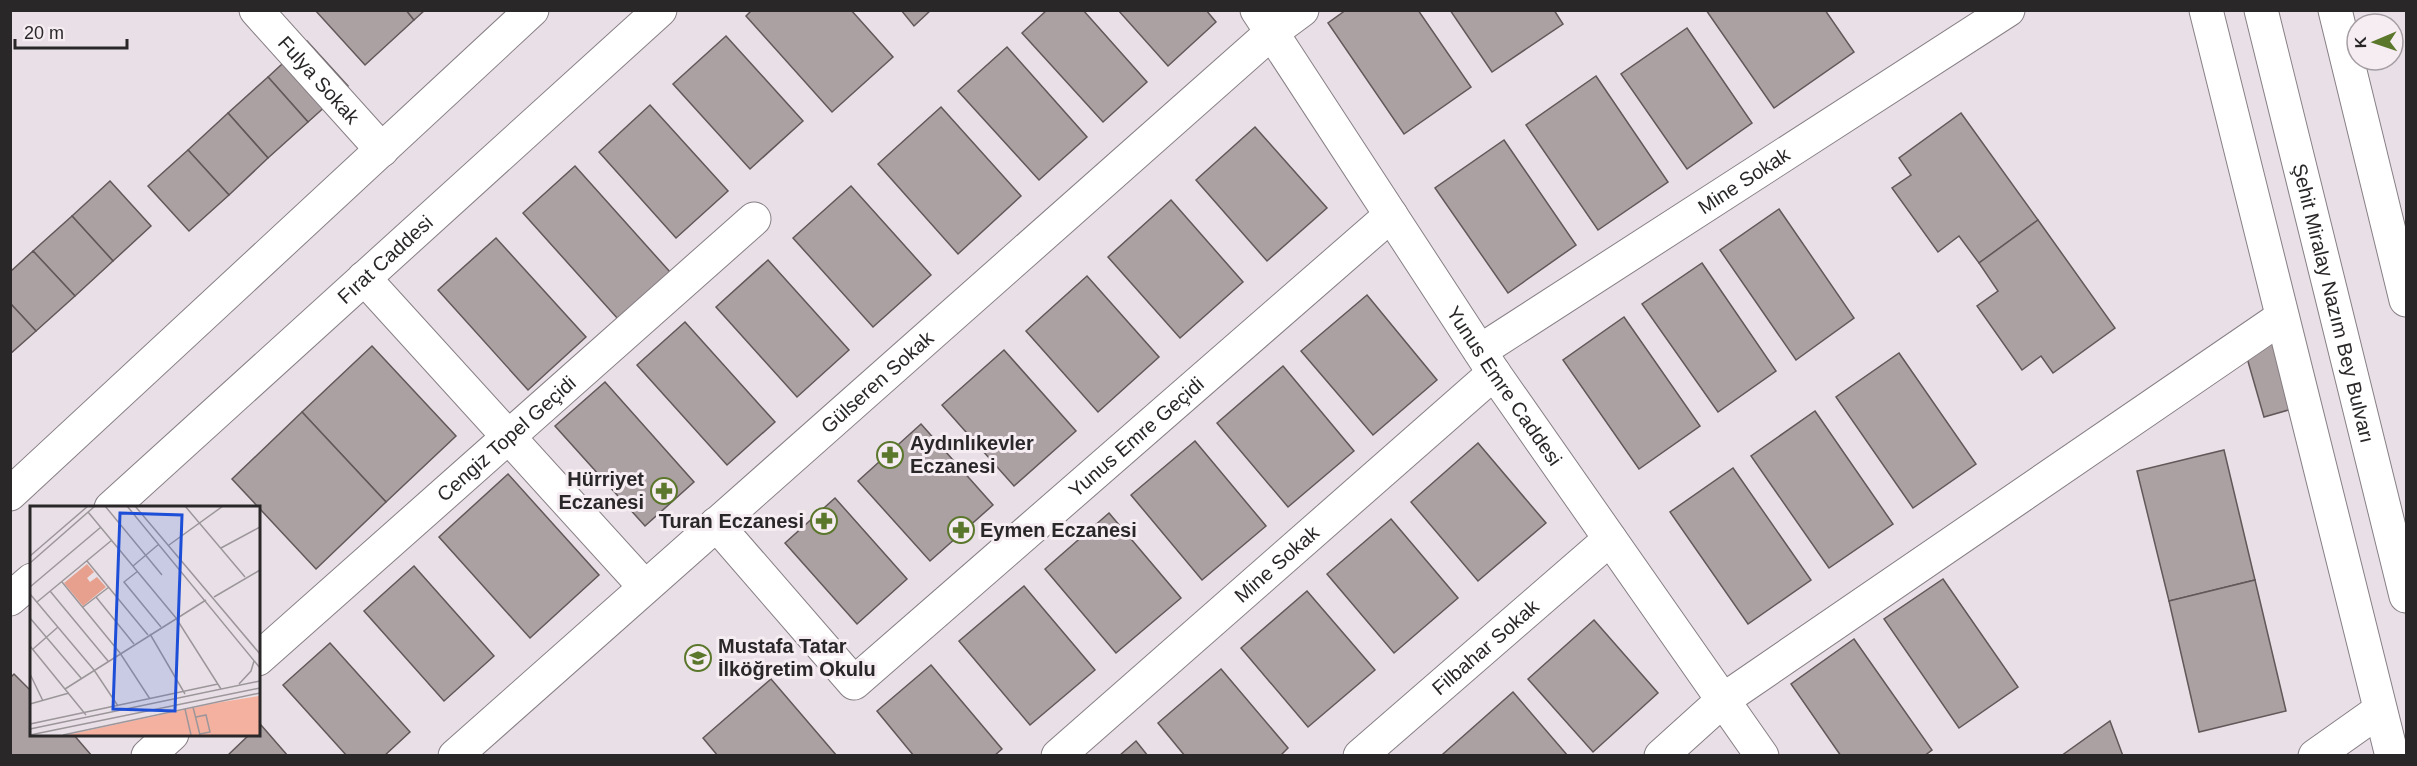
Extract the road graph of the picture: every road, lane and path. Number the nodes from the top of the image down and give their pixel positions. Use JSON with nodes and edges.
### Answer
{"nodes":[{"id":1,"x":256,"y":10,"type":"edge"},
{"id":2,"x":532,"y":10,"type":"edge"},
{"id":3,"x":660,"y":10,"type":"edge"},
{"id":4,"x":1302,"y":10,"type":"edge"},
{"id":5,"x":2008,"y":10,"type":"edge"},
{"id":6,"x":2206,"y":10,"type":"edge"},
{"id":7,"x":2261,"y":10,"type":"edge"},
{"id":8,"x":2335,"y":10,"type":"edge"},
{"id":9,"x":1264,"y":22,"type":"edge"},
{"id":10,"x":382,"y":150,"type":"junction"},
{"id":11,"x":1391,"y":215,"type":"junction"},
{"id":12,"x":754,"y":219,"type":"dead end"},
{"id":13,"x":364,"y":278,"type":"junction"},
{"id":14,"x":2406,"y":300,"type":"edge"},
{"id":15,"x":2282,"y":316,"type":"junction"},
{"id":16,"x":1487,"y":362,"type":"junction"},
{"id":17,"x":509,"y":437,"type":"junction"},
{"id":18,"x":10,"y":494,"type":"edge"},
{"id":19,"x":113,"y":506,"type":"edge"},
{"id":20,"x":716,"y":524,"type":"junction"},
{"id":21,"x":1610,"y":539,"type":"junction"},
{"id":22,"x":30,"y":582,"type":"edge"},
{"id":23,"x":645,"y":587,"type":"junction"},
{"id":24,"x":2406,"y":596,"type":"edge"},
{"id":25,"x":10,"y":599,"type":"edge"},
{"id":26,"x":260,"y":657,"type":"edge"},
{"id":27,"x":1723,"y":700,"type":"junction"},
{"id":28,"x":2380,"y":710,"type":"junction"},
{"id":29,"x":171,"y":736,"type":"edge"},
{"id":30,"x":148,"y":756,"type":"edge"},
{"id":31,"x":455,"y":756,"type":"edge"},
{"id":32,"x":1058,"y":756,"type":"edge"},
{"id":33,"x":1360,"y":756,"type":"edge"},
{"id":34,"x":1661,"y":756,"type":"edge"},
{"id":35,"x":1762,"y":756,"type":"edge"},
{"id":36,"x":2315,"y":756,"type":"edge"},
{"id":37,"x":2392,"y":756,"type":"edge"}],
"edges":[{"from":1,"to":10,"type":"street","name":"Fulya Sokak"},
{"from":2,"to":10,"type":"street"},
{"from":3,"to":13,"type":"street","name":"Fırat Caddesi"},
{"from":4,"to":9,"type":"street","name":"Gülseren Sokak"},
{"from":5,"to":16,"type":"street","name":"Mine Sokak"},
{"from":6,"to":15,"type":"street"},
{"from":7,"to":24,"type":"street","name":"Şehit Miralay Nazım Bey Bulvarı"},
{"from":8,"to":14,"type":"street"},
{"from":9,"to":11,"type":"street","name":"Yunus Emre Caddesi"},
{"from":9,"to":20,"type":"street","name":"Gülseren Sokak"},
{"from":10,"to":18,"type":"street"},
{"from":11,"to":16,"type":"street","name":"Yunus Emre Caddesi"},
{"from":11,"to":20,"type":"street","name":"Yunus Emre Geçidi"},
{"from":12,"to":17,"type":"street","name":"Cengiz Topel Geçidi"},
{"from":13,"to":17,"type":"street"},
{"from":13,"to":19,"type":"street","name":"Fırat Caddesi"},
{"from":15,"to":27,"type":"street"},
{"from":15,"to":28,"type":"street"},
{"from":16,"to":21,"type":"street","name":"Yunus Emre Caddesi"},
{"from":16,"to":32,"type":"street","name":"Mine Sokak"},
{"from":17,"to":23,"type":"street"},
{"from":17,"to":26,"type":"street","name":"Cengiz Topel Geçidi"},
{"from":20,"to":23,"type":"street","name":"Gülseren Sokak"},
{"from":21,"to":27,"type":"street","name":"Yunus Emre Caddesi"},
{"from":21,"to":33,"type":"street","name":"Filbahar Sokak"},
{"from":22,"to":25,"type":"street"},
{"from":23,"to":31,"type":"street","name":"Gülseren Sokak"},
{"from":27,"to":34,"type":"street"},
{"from":27,"to":35,"type":"street","name":"Yunus Emre Caddesi"},
{"from":28,"to":36,"type":"street"},
{"from":28,"to":37,"type":"street"},
{"from":29,"to":30,"type":"street"}]}
